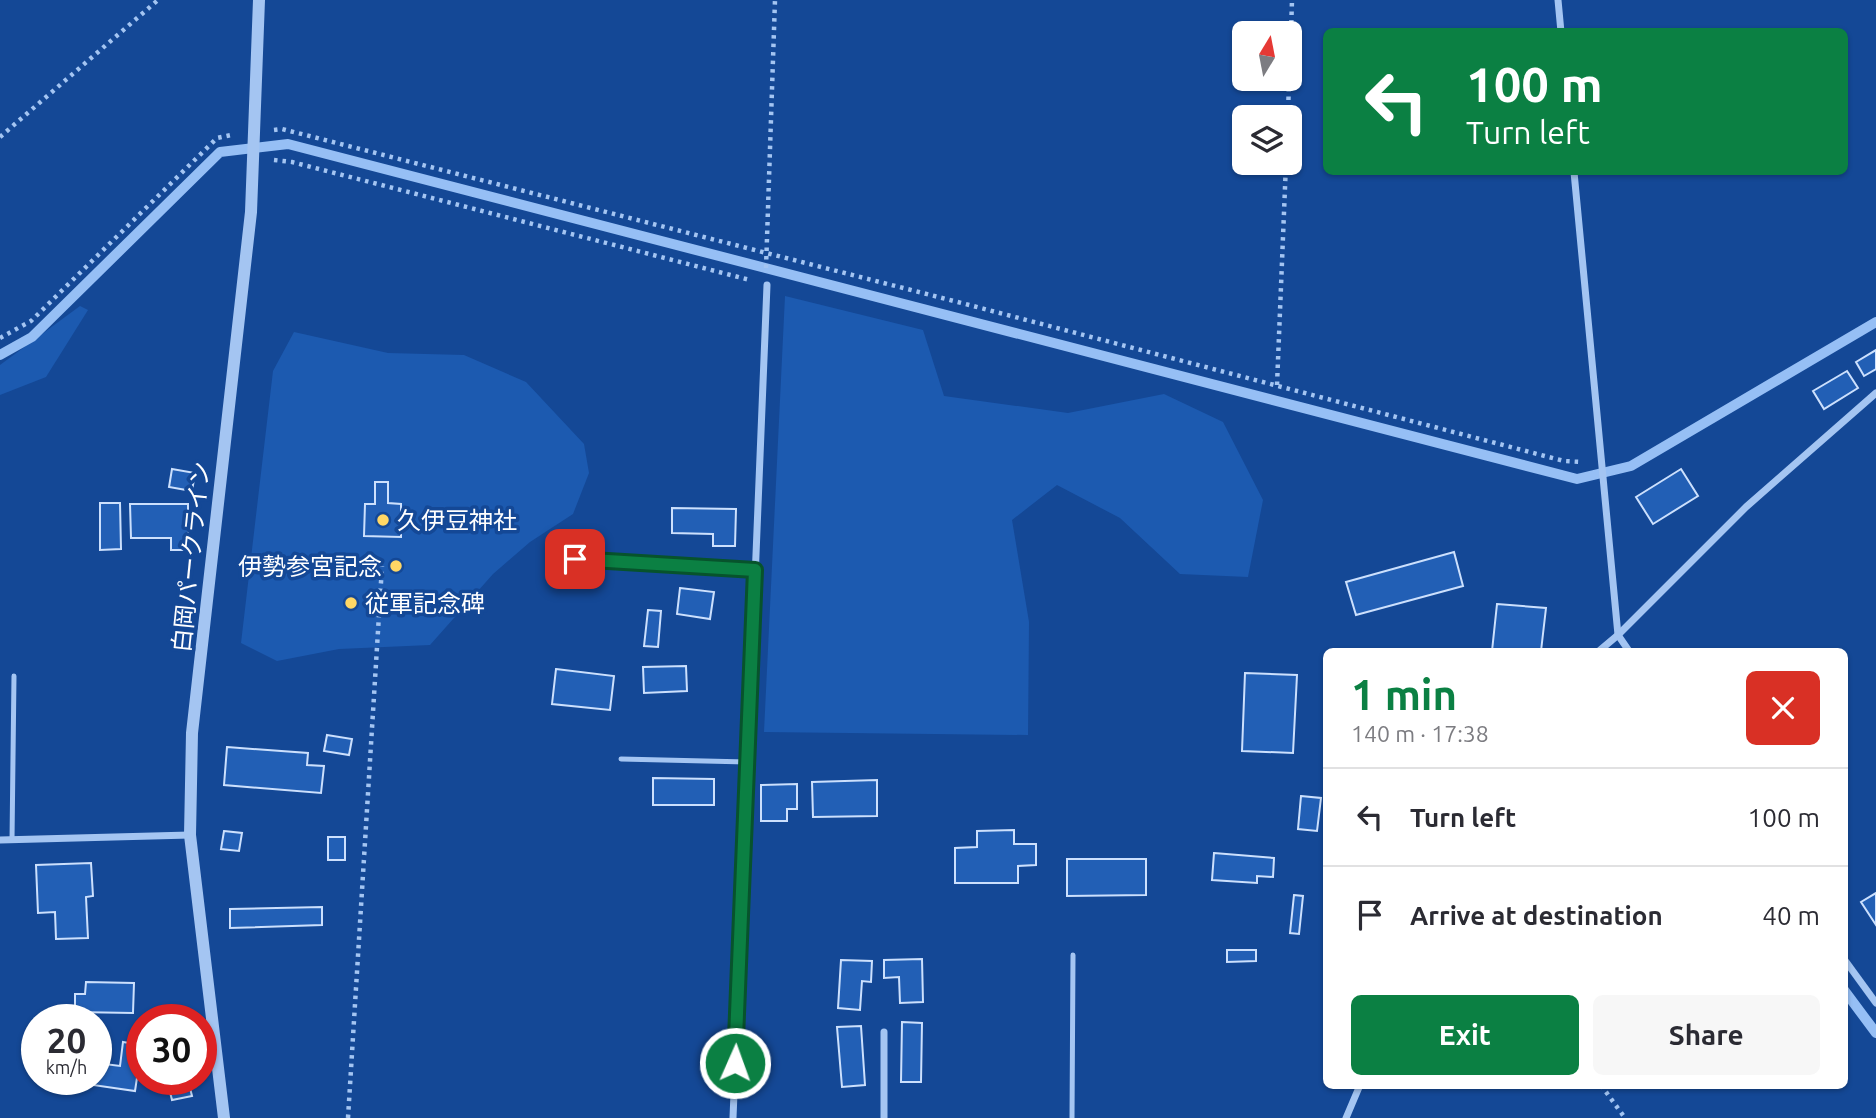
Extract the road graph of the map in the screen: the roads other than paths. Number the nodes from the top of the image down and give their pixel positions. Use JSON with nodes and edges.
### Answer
{"nodes":[{"id":1,"x":259,"y":0,"type":"edge"},
{"id":2,"x":1558,"y":0,"type":"edge"},
{"id":3,"x":1561,"y":28,"type":"edge"},
{"id":4,"x":1574,"y":175,"type":"edge"},
{"id":5,"x":767,"y":285,"type":"road end"},
{"id":6,"x":1876,"y":393,"type":"edge"},
{"id":7,"x":575,"y":559,"type":"dead end"},
{"id":8,"x":755,"y":570,"type":"junction"},
{"id":9,"x":1618,"y":635,"type":"junction"},
{"id":10,"x":1603,"y":648,"type":"edge"},
{"id":11,"x":1627,"y":648,"type":"edge"},
{"id":12,"x":14,"y":676,"type":"dead end"},
{"id":13,"x":621,"y":759,"type":"dead end"},
{"id":14,"x":747,"y":762,"type":"junction"},
{"id":15,"x":190,"y":835,"type":"junction"},
{"id":16,"x":12,"y":839,"type":"junction"},
{"id":17,"x":0,"y":840,"type":"edge"},
{"id":18,"x":1073,"y":955,"type":"dead end"},
{"id":19,"x":1848,"y":964,"type":"edge"},
{"id":20,"x":1876,"y":1003,"type":"edge"},
{"id":21,"x":884,"y":1031,"type":"dead end"},
{"id":22,"x":1358,"y":1089,"type":"edge"},
{"id":23,"x":224,"y":1118,"type":"edge"},
{"id":24,"x":733,"y":1118,"type":"edge"},
{"id":25,"x":884,"y":1118,"type":"edge"},
{"id":26,"x":1072,"y":1118,"type":"edge"},
{"id":27,"x":1346,"y":1118,"type":"edge"}],
"edges":[{"from":1,"to":15,"type":"street","name":"白岡パークライン"},
{"from":2,"to":3,"type":"street"},
{"from":4,"to":9,"type":"street"},
{"from":5,"to":8,"type":"street"},
{"from":6,"to":9,"type":"street"},
{"from":7,"to":8,"type":"lane"},
{"from":8,"to":14,"type":"street"},
{"from":9,"to":10,"type":"street"},
{"from":9,"to":11,"type":"street"},
{"from":12,"to":16,"type":"lane"},
{"from":13,"to":14,"type":"lane"},
{"from":14,"to":24,"type":"street"},
{"from":15,"to":16,"type":"street"},
{"from":15,"to":23,"type":"street","name":"白岡パークライン"},
{"from":16,"to":17,"type":"street"},
{"from":18,"to":26,"type":"lane"},
{"from":19,"to":20,"type":"street"},
{"from":21,"to":25,"type":"street"},
{"from":22,"to":27,"type":"street"}]}
